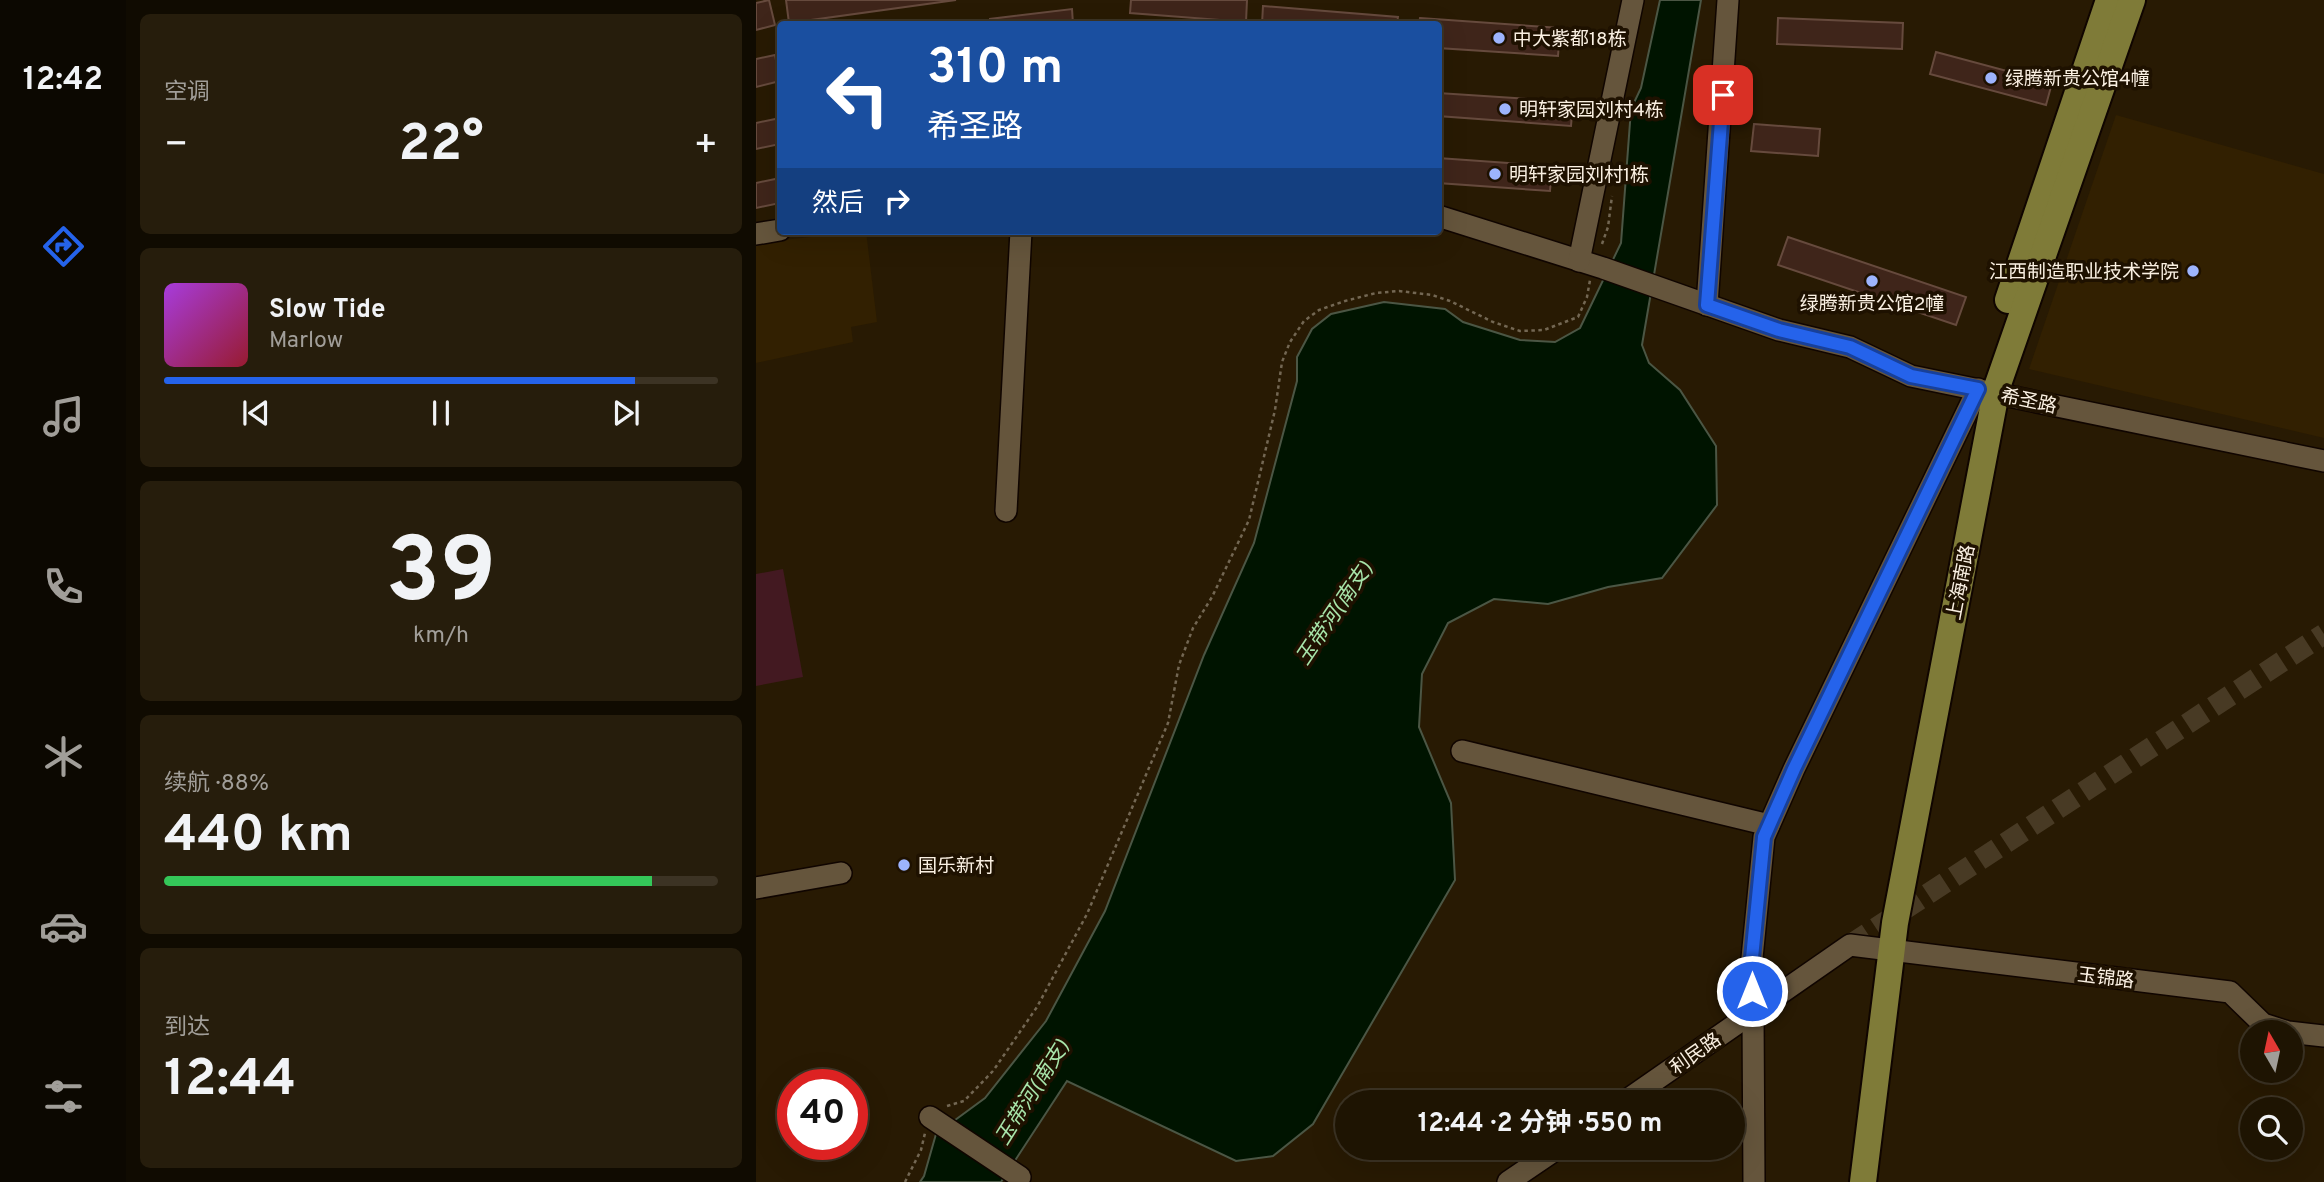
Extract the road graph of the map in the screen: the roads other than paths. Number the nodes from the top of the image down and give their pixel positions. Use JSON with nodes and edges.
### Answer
{"nodes":[{"id":1,"x":1633,"y":0,"type":"edge"},
{"id":2,"x":1728,"y":0,"type":"edge"},
{"id":3,"x":2109,"y":0,"type":"edge"},
{"id":4,"x":2132,"y":0,"type":"edge"},
{"id":5,"x":1442,"y":217,"type":"edge"},
{"id":6,"x":777,"y":230,"type":"edge"},
{"id":7,"x":756,"y":234,"type":"edge"},
{"id":8,"x":1021,"y":235,"type":"edge"},
{"id":9,"x":1592,"y":265,"type":"junction"},
{"id":10,"x":1707,"y":305,"type":"junction"},
{"id":11,"x":1987,"y":391,"type":"junction"},
{"id":12,"x":2324,"y":461,"type":"edge"},
{"id":13,"x":1006,"y":511,"type":"dead end"},
{"id":14,"x":1462,"y":751,"type":"dead end"},
{"id":15,"x":1769,"y":825,"type":"junction"},
{"id":16,"x":841,"y":873,"type":"dead end"},
{"id":17,"x":756,"y":888,"type":"edge"},
{"id":18,"x":1883,"y":949,"type":"junction"},
{"id":19,"x":1753,"y":1013,"type":"junction"},
{"id":20,"x":2324,"y":1037,"type":"edge"},
{"id":21,"x":1641,"y":1090,"type":"edge"},
{"id":22,"x":930,"y":1117,"type":"road end"},
{"id":23,"x":1540,"y":1160,"type":"edge"},
{"id":24,"x":1020,"y":1177,"type":"dead end"},
{"id":25,"x":1508,"y":1182,"type":"edge"},
{"id":26,"x":1754,"y":1182,"type":"edge"},
{"id":27,"x":1845,"y":1182,"type":"edge"},
{"id":28,"x":1863,"y":1182,"type":"edge"}],
"edges":[{"from":1,"to":9,"type":"street"},
{"from":2,"to":10,"type":"street"},
{"from":3,"to":11,"type":"main road","name":"上海南路"},
{"from":4,"to":11,"type":"main road","name":"上海南路"},
{"from":5,"to":9,"type":"street"},
{"from":6,"to":7,"type":"street"},
{"from":8,"to":13,"type":"street"},
{"from":9,"to":10,"type":"street","name":"希圣路"},
{"from":10,"to":11,"type":"street","name":"希圣路"},
{"from":11,"to":12,"type":"street","name":"希圣路"},
{"from":11,"to":15,"type":"street","name":"上海南路"},
{"from":11,"to":18,"type":"main road","name":"上海南路"},
{"from":14,"to":15,"type":"street"},
{"from":15,"to":19,"type":"street","name":"上海南路"},
{"from":16,"to":17,"type":"street"},
{"from":18,"to":19,"type":"street","name":"利民路"},
{"from":18,"to":20,"type":"street","name":"玉锦路"},
{"from":18,"to":27,"type":"main road","name":"上海南路"},
{"from":18,"to":28,"type":"main road","name":"上海南路"},
{"from":19,"to":21,"type":"street","name":"利民路"},
{"from":19,"to":26,"type":"street","name":"上海南路"},
{"from":22,"to":24,"type":"street"},
{"from":23,"to":25,"type":"street"}]}
